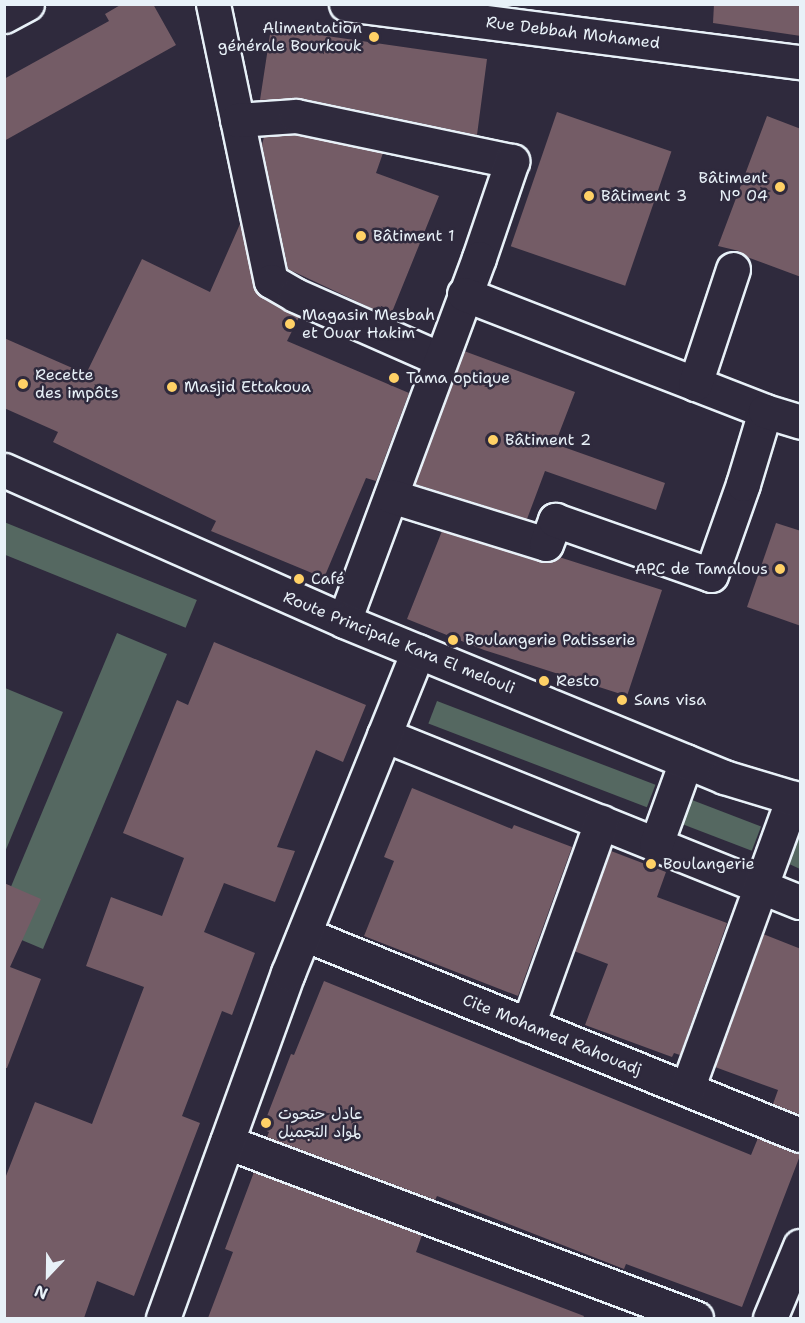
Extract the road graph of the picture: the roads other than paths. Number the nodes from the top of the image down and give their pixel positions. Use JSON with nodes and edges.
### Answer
{"nodes":[{"id":1,"x":27,"y":4,"type":"edge"},
{"id":2,"x":213,"y":4,"type":"edge"},
{"id":3,"x":346,"y":4,"type":"edge"},
{"id":4,"x":4,"y":16,"type":"edge"},
{"id":5,"x":801,"y":62,"type":"edge"},
{"id":6,"x":237,"y":120,"type":"junction"},
{"id":7,"x":733,"y":269,"type":"dead end"},
{"id":8,"x":464,"y":294,"type":"junction"},
{"id":9,"x":440,"y":359,"type":"junction"},
{"id":10,"x":695,"y":384,"type":"junction"},
{"id":11,"x":765,"y":411,"type":"junction"},
{"id":12,"x":801,"y":422,"type":"edge"},
{"id":13,"x":4,"y":471,"type":"edge"},
{"id":14,"x":391,"y":496,"type":"junction"},
{"id":15,"x":344,"y":621,"type":"junction"},
{"id":16,"x":418,"y":651,"type":"junction"},
{"id":17,"x":384,"y":735,"type":"junction"},
{"id":18,"x":686,"y":761,"type":"junction"},
{"id":19,"x":797,"y":799,"type":"edge"},
{"id":20,"x":601,"y":822,"type":"junction"},
{"id":21,"x":656,"y":844,"type":"junction"},
{"id":22,"x":761,"y":886,"type":"junction"},
{"id":23,"x":801,"y":902,"type":"edge"},
{"id":24,"x":304,"y":934,"type":"junction"},
{"id":25,"x":528,"y":1025,"type":"junction"},
{"id":26,"x":687,"y":1089,"type":"junction"},
{"id":27,"x":801,"y":1135,"type":"edge"},
{"id":28,"x":226,"y":1142,"type":"junction"},
{"id":29,"x":801,"y":1246,"type":"edge"},
{"id":30,"x":163,"y":1318,"type":"edge"},
{"id":31,"x":696,"y":1318,"type":"edge"},
{"id":32,"x":770,"y":1318,"type":"edge"}],
"edges":[{"from":1,"to":4,"type":"street"},
{"from":2,"to":6,"type":"street"},
{"from":3,"to":5,"type":"street","name":"Rue Debbah Mohamed"},
{"from":6,"to":8,"type":"street"},
{"from":6,"to":9,"type":"street"},
{"from":7,"to":10,"type":"street"},
{"from":8,"to":9,"type":"street"},
{"from":8,"to":10,"type":"street"},
{"from":9,"to":14,"type":"street"},
{"from":10,"to":11,"type":"street"},
{"from":11,"to":12,"type":"street"},
{"from":11,"to":14,"type":"street"},
{"from":13,"to":15,"type":"street","name":"Route Principale Kara El melouli"},
{"from":14,"to":15,"type":"street"},
{"from":15,"to":16,"type":"street","name":"Route Principale Kara El melouli"},
{"from":16,"to":17,"type":"street"},
{"from":16,"to":18,"type":"street","name":"Route Principale Kara El melouli"},
{"from":17,"to":20,"type":"street"},
{"from":17,"to":24,"type":"street"},
{"from":18,"to":19,"type":"street","name":"Route Principale Kara El melouli"},
{"from":18,"to":21,"type":"street"},
{"from":19,"to":22,"type":"street"},
{"from":20,"to":21,"type":"street"},
{"from":20,"to":25,"type":"street"},
{"from":21,"to":22,"type":"street"},
{"from":22,"to":23,"type":"street"},
{"from":22,"to":26,"type":"street"},
{"from":24,"to":25,"type":"street","name":"Cite Mohamed Rahouadj"},
{"from":24,"to":28,"type":"street"},
{"from":25,"to":26,"type":"street","name":"Cite Mohamed Rahouadj"},
{"from":26,"to":27,"type":"street","name":"Cite Mohamed Rahouadj"},
{"from":28,"to":30,"type":"street"},
{"from":28,"to":31,"type":"street"},
{"from":29,"to":32,"type":"street"}]}
